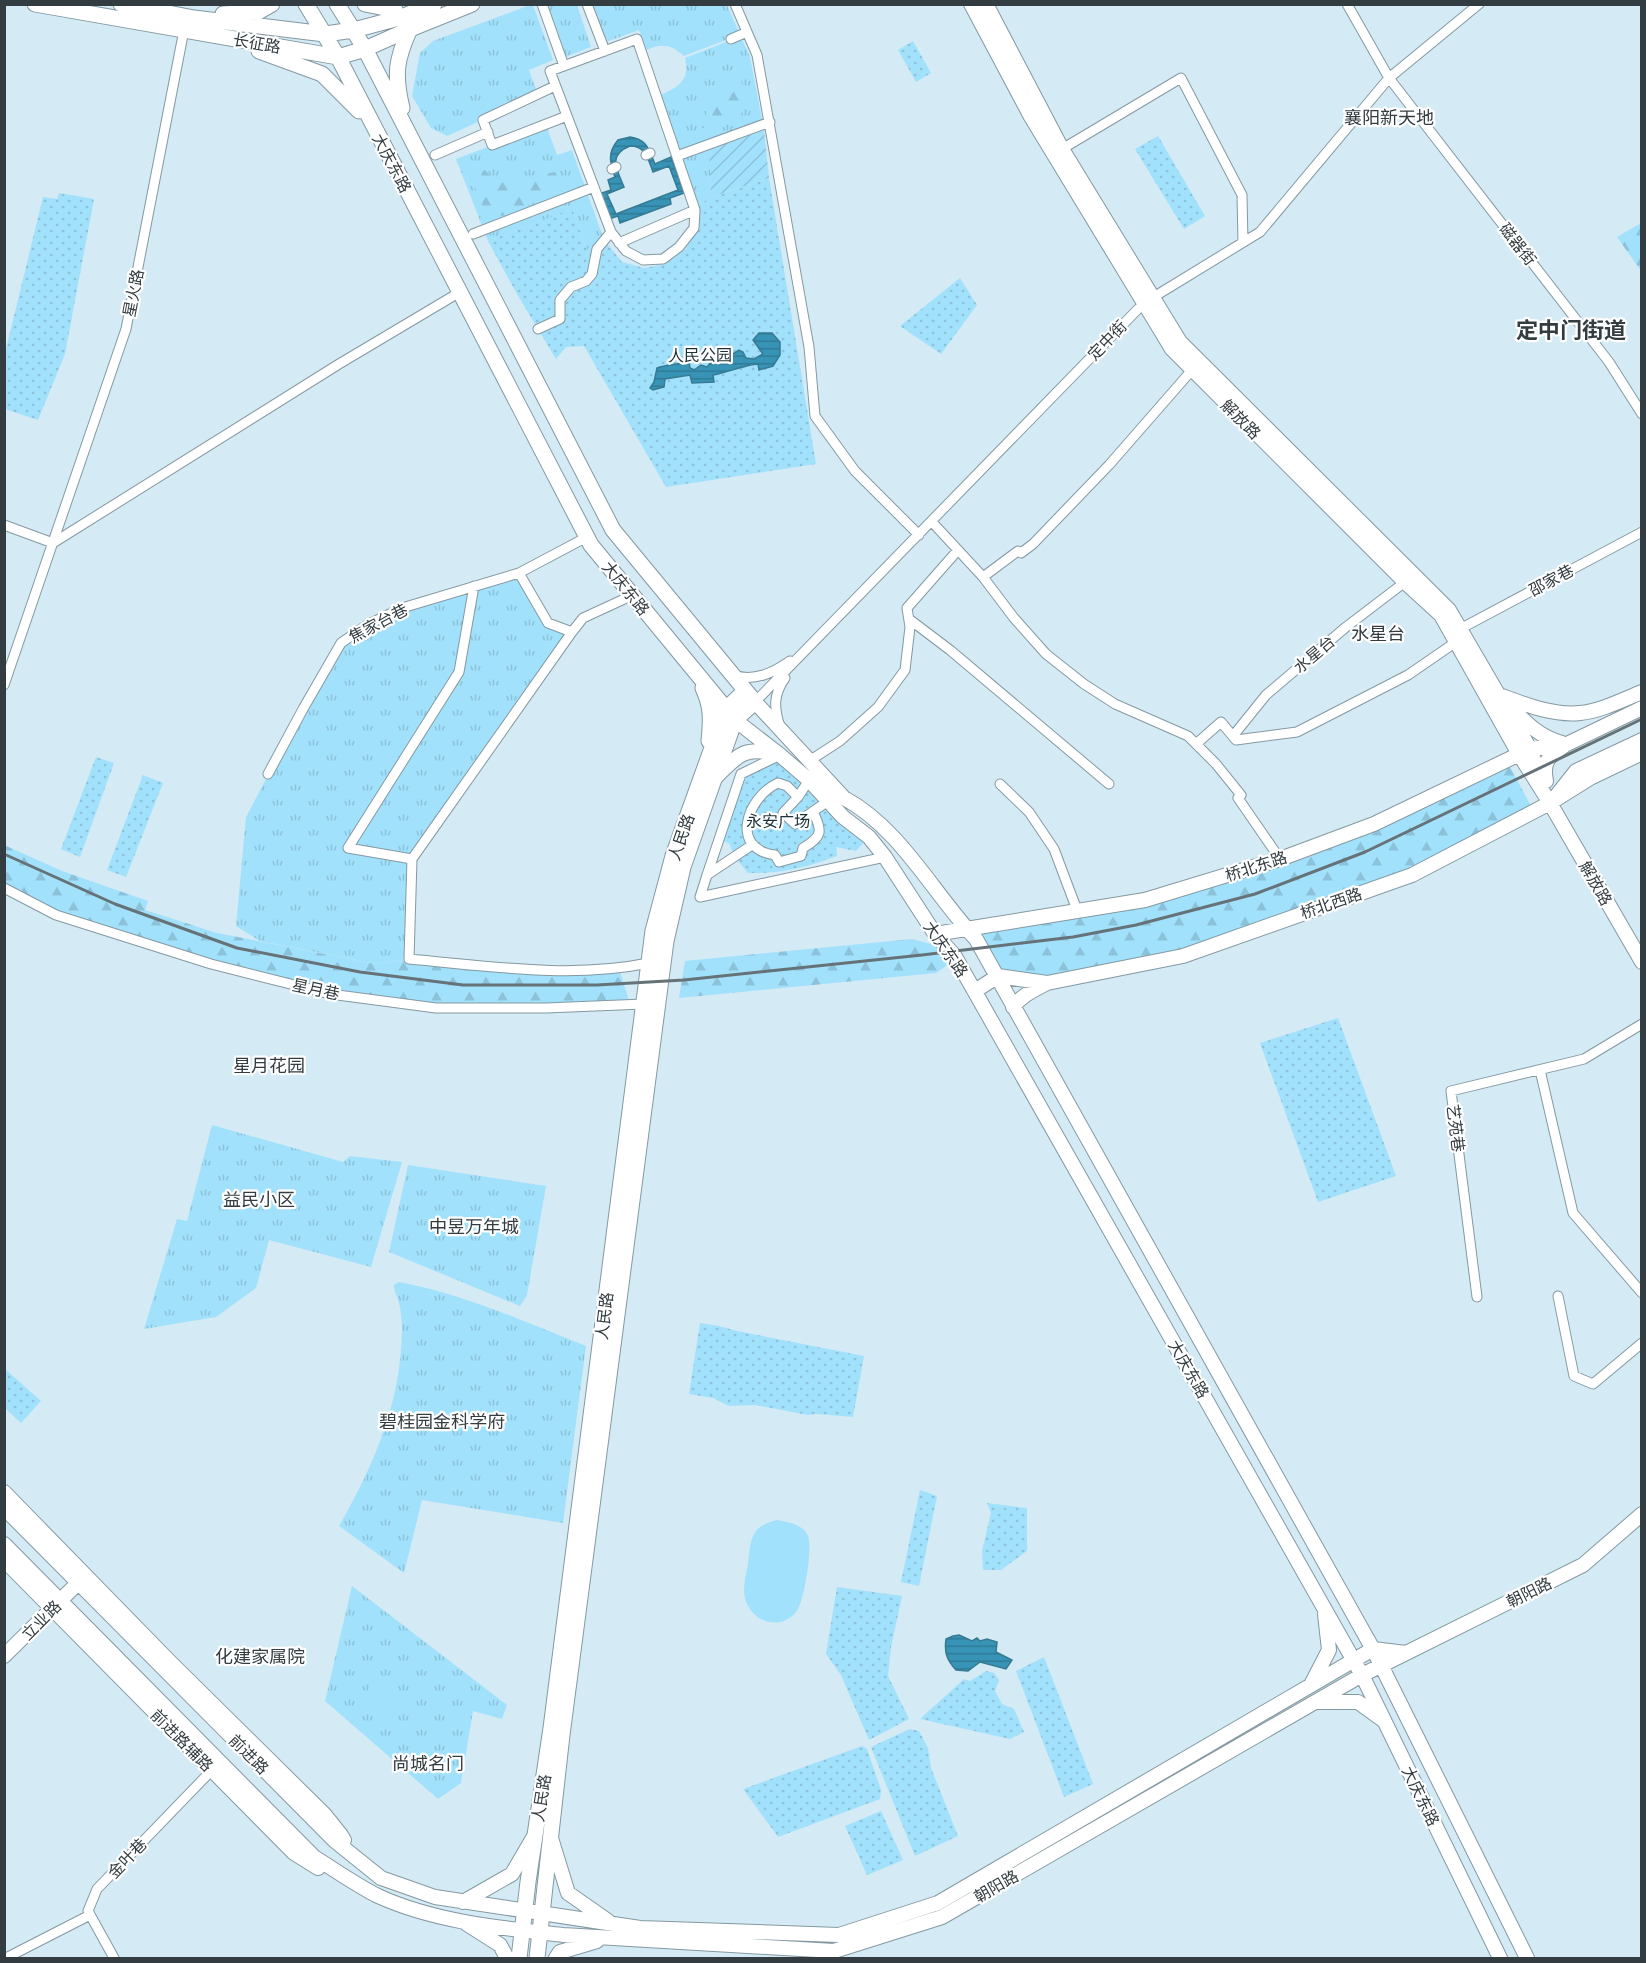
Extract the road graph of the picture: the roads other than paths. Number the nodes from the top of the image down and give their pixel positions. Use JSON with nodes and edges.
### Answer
{"nodes":[{"id":1,"x":34,"y":4,"type":"edge"},
{"id":2,"x":121,"y":4,"type":"edge"},
{"id":3,"x":272,"y":4,"type":"edge"},
{"id":4,"x":306,"y":4,"type":"edge"},
{"id":5,"x":337,"y":4,"type":"edge"},
{"id":6,"x":364,"y":4,"type":"edge"},
{"id":7,"x":412,"y":4,"type":"edge"},
{"id":8,"x":434,"y":4,"type":"edge"},
{"id":9,"x":472,"y":4,"type":"edge"},
{"id":10,"x":542,"y":4,"type":"edge"},
{"id":11,"x":587,"y":4,"type":"edge"},
{"id":12,"x":735,"y":4,"type":"edge"},
{"id":13,"x":971,"y":4,"type":"edge"},
{"id":14,"x":987,"y":4,"type":"edge"},
{"id":15,"x":1347,"y":4,"type":"edge"},
{"id":16,"x":1479,"y":4,"type":"edge"},
{"id":17,"x":194,"y":18,"type":"junction"},
{"id":18,"x":401,"y":19,"type":"junction"},
{"id":19,"x":137,"y":22,"type":"junction"},
{"id":20,"x":360,"y":28,"type":"junction"},
{"id":21,"x":747,"y":32,"type":"junction"},
{"id":22,"x":183,"y":34,"type":"junction"},
{"id":23,"x":325,"y":34,"type":"junction"},
{"id":24,"x":731,"y":39,"type":"dead end"},
{"id":25,"x":365,"y":49,"type":"junction"},
{"id":26,"x":605,"y":51,"type":"junction"},
{"id":27,"x":338,"y":57,"type":"junction"},
{"id":28,"x":564,"y":66,"type":"junction"},
{"id":29,"x":1389,"y":78,"type":"junction"},
{"id":30,"x":555,"y":86,"type":"junction"},
{"id":31,"x":567,"y":116,"type":"junction"},
{"id":32,"x":770,"y":122,"type":"junction"},
{"id":33,"x":374,"y":128,"type":"junction"},
{"id":34,"x":407,"y":131,"type":"junction"},
{"id":35,"x":488,"y":132,"type":"junction"},
{"id":36,"x":1062,"y":149,"type":"junction"},
{"id":37,"x":435,"y":155,"type":"dead end"},
{"id":38,"x":677,"y":156,"type":"junction"},
{"id":39,"x":594,"y":188,"type":"junction"},
{"id":40,"x":695,"y":210,"type":"junction"},
{"id":41,"x":611,"y":232,"type":"junction"},
{"id":42,"x":473,"y":234,"type":"dead end"},
{"id":43,"x":1243,"y":242,"type":"junction"},
{"id":44,"x":619,"y":243,"type":"junction"},
{"id":45,"x":460,"y":292,"type":"junction"},
{"id":46,"x":1148,"y":301,"type":"junction"},
{"id":47,"x":538,"y":329,"type":"dead end"},
{"id":48,"x":1192,"y":370,"type":"junction"},
{"id":49,"x":1641,"y":414,"type":"edge"},
{"id":50,"x":932,"y":522,"type":"junction"},
{"id":51,"x":4,"y":525,"type":"edge"},
{"id":52,"x":1641,"y":532,"type":"edge"},
{"id":53,"x":919,"y":535,"type":"junction"},
{"id":54,"x":587,"y":537,"type":"junction"},
{"id":55,"x":53,"y":543,"type":"junction"},
{"id":56,"x":958,"y":550,"type":"junction"},
{"id":57,"x":519,"y":573,"type":"junction"},
{"id":58,"x":983,"y":577,"type":"junction"},
{"id":59,"x":1405,"y":582,"type":"junction"},
{"id":60,"x":474,"y":586,"type":"junction"},
{"id":61,"x":633,"y":595,"type":"junction"},
{"id":62,"x":909,"y":620,"type":"junction"},
{"id":63,"x":572,"y":632,"type":"junction"},
{"id":64,"x":1458,"y":635,"type":"junction"},
{"id":65,"x":807,"y":650,"type":"junction"},
{"id":66,"x":692,"y":667,"type":"junction"},
{"id":67,"x":732,"y":674,"type":"junction"},
{"id":68,"x":4,"y":685,"type":"edge"},
{"id":69,"x":1641,"y":692,"type":"edge"},
{"id":70,"x":1499,"y":695,"type":"junction"},
{"id":71,"x":750,"y":697,"type":"junction"},
{"id":72,"x":1641,"y":708,"type":"edge"},
{"id":73,"x":731,"y":715,"type":"junction"},
{"id":74,"x":782,"y":731,"type":"junction"},
{"id":75,"x":1233,"y":736,"type":"junction"},
{"id":76,"x":1641,"y":740,"type":"edge"},
{"id":77,"x":1196,"y":744,"type":"junction"},
{"id":78,"x":1567,"y":744,"type":"junction"},
{"id":79,"x":1524,"y":752,"type":"junction"},
{"id":80,"x":1641,"y":753,"type":"edge"},
{"id":81,"x":780,"y":755,"type":"junction"},
{"id":82,"x":809,"y":761,"type":"junction"},
{"id":83,"x":711,"y":773,"type":"junction"},
{"id":84,"x":268,"y":774,"type":"dead end"},
{"id":85,"x":809,"y":780,"type":"junction"},
{"id":86,"x":1000,"y":784,"type":"dead end"},
{"id":87,"x":1109,"y":784,"type":"dead end"},
{"id":88,"x":798,"y":797,"type":"junction"},
{"id":89,"x":828,"y":801,"type":"junction"},
{"id":90,"x":1550,"y":803,"type":"junction"},
{"id":91,"x":813,"y":812,"type":"junction"},
{"id":92,"x":752,"y":845,"type":"junction"},
{"id":93,"x":885,"y":857,"type":"junction"},
{"id":94,"x":412,"y":859,"type":"junction"},
{"id":95,"x":1280,"y":859,"type":"junction"},
{"id":96,"x":707,"y":875,"type":"junction"},
{"id":97,"x":4,"y":888,"type":"edge"},
{"id":98,"x":1077,"y":910,"type":"junction"},
{"id":99,"x":966,"y":929,"type":"junction"},
{"id":100,"x":935,"y":934,"type":"junction"},
{"id":101,"x":1641,"y":962,"type":"edge"},
{"id":102,"x":649,"y":963,"type":"junction"},
{"id":103,"x":998,"y":976,"type":"junction"},
{"id":104,"x":1047,"y":983,"type":"junction"},
{"id":105,"x":975,"y":991,"type":"junction"},
{"id":106,"x":644,"y":1004,"type":"junction"},
{"id":107,"x":1014,"y":1007,"type":"junction"},
{"id":108,"x":1641,"y":1024,"type":"edge"},
{"id":109,"x":1540,"y":1070,"type":"junction"},
{"id":110,"x":1641,"y":1293,"type":"edge"},
{"id":111,"x":1558,"y":1296,"type":"dead end"},
{"id":112,"x":1477,"y":1297,"type":"dead end"},
{"id":113,"x":1641,"y":1343,"type":"edge"},
{"id":114,"x":4,"y":1492,"type":"edge"},
{"id":115,"x":4,"y":1509,"type":"edge"},
{"id":116,"x":1641,"y":1514,"type":"edge"},
{"id":117,"x":4,"y":1544,"type":"edge"},
{"id":118,"x":4,"y":1560,"type":"edge"},
{"id":119,"x":78,"y":1583,"type":"junction"},
{"id":120,"x":56,"y":1605,"type":"junction"},
{"id":121,"x":1324,"y":1609,"type":"junction"},
{"id":122,"x":1373,"y":1649,"type":"junction"},
{"id":123,"x":1406,"y":1653,"type":"junction"},
{"id":124,"x":4,"y":1656,"type":"edge"},
{"id":125,"x":1353,"y":1660,"type":"junction"},
{"id":126,"x":1381,"y":1665,"type":"junction"},
{"id":127,"x":1362,"y":1675,"type":"junction"},
{"id":128,"x":1311,"y":1684,"type":"junction"},
{"id":129,"x":1316,"y":1702,"type":"junction"},
{"id":130,"x":1384,"y":1722,"type":"junction"},
{"id":131,"x":212,"y":1770,"type":"junction"},
{"id":132,"x":543,"y":1835,"type":"junction"},
{"id":133,"x":350,"y":1853,"type":"junction"},
{"id":134,"x":377,"y":1895,"type":"junction"},
{"id":135,"x":463,"y":1902,"type":"junction"},
{"id":136,"x":525,"y":1911,"type":"junction"},
{"id":137,"x":542,"y":1914,"type":"junction"},
{"id":138,"x":90,"y":1915,"type":"junction"},
{"id":139,"x":460,"y":1920,"type":"junction"},
{"id":140,"x":522,"y":1931,"type":"junction"},
{"id":141,"x":611,"y":1931,"type":"junction"},
{"id":142,"x":540,"y":1932,"type":"junction"},
{"id":143,"x":6,"y":1959,"type":"edge"},
{"id":144,"x":114,"y":1959,"type":"edge"},
{"id":145,"x":507,"y":1959,"type":"edge"},
{"id":146,"x":519,"y":1959,"type":"edge"},
{"id":147,"x":537,"y":1959,"type":"edge"},
{"id":148,"x":556,"y":1959,"type":"edge"},
{"id":149,"x":1500,"y":1959,"type":"edge"},
{"id":150,"x":1527,"y":1959,"type":"edge"}],
"edges":[{"from":1,"to":19,"type":"main road","name":"长征路"},
{"from":2,"to":17,"type":"main road","name":"长征路"},
{"from":3,"to":17,"type":"main road"},
{"from":4,"to":23,"type":"main road","name":"大庆东路"},
{"from":5,"to":20,"type":"main road","name":"大庆东路"},
{"from":6,"to":18,"type":"main road"},
{"from":7,"to":18,"type":"main road","name":"长征路"},
{"from":8,"to":18,"type":"main road"},
{"from":9,"to":18,"type":"main road","name":"长征路"},
{"from":10,"to":28,"type":"street"},
{"from":11,"to":26,"type":"street"},
{"from":12,"to":21,"type":"street"},
{"from":13,"to":46,"type":"main road","name":"解放路"},
{"from":14,"to":36,"type":"main road","name":"解放路"},
{"from":15,"to":29,"type":"street","name":"磁器街"},
{"from":16,"to":29,"type":"street","name":"定中街"},
{"from":17,"to":23,"type":"main road","name":"长征路"},
{"from":18,"to":20,"type":"main road","name":"长征路"},
{"from":18,"to":25,"type":"main road","name":"长征路"},
{"from":18,"to":34,"type":"main road"},
{"from":19,"to":22,"type":"main road"},
{"from":19,"to":27,"type":"main road","name":"长征路"},
{"from":20,"to":23,"type":"main road","name":"长征路"},
{"from":20,"to":25,"type":"main road","name":"大庆东路"},
{"from":21,"to":24,"type":"street"},
{"from":21,"to":32,"type":"street"},
{"from":22,"to":33,"type":"main road"},
{"from":22,"to":55,"type":"street","name":"星火路"},
{"from":23,"to":27,"type":"main road","name":"大庆东路"},
{"from":25,"to":27,"type":"main road","name":"长征路"},
{"from":25,"to":34,"type":"main road","name":"大庆东路"},
{"from":26,"to":28,"type":"street"},
{"from":26,"to":38,"type":"street"},
{"from":27,"to":33,"type":"main road","name":"大庆东路"},
{"from":28,"to":30,"type":"street"},
{"from":29,"to":43,"type":"street","name":"定中街"},
{"from":29,"to":49,"type":"street","name":"磁器街"},
{"from":30,"to":31,"type":"street"},
{"from":30,"to":35,"type":"street"},
{"from":31,"to":35,"type":"street"},
{"from":31,"to":39,"type":"street"},
{"from":32,"to":38,"type":"street"},
{"from":32,"to":53,"type":"street"},
{"from":33,"to":45,"type":"main road","name":"大庆东路"},
{"from":34,"to":67,"type":"main road","name":"大庆东路"},
{"from":35,"to":37,"type":"street"},
{"from":36,"to":43,"type":"street"},
{"from":36,"to":46,"type":"main road","name":"解放路"},
{"from":38,"to":40,"type":"street"},
{"from":39,"to":41,"type":"street"},
{"from":39,"to":42,"type":"street"},
{"from":40,"to":44,"type":"street"},
{"from":40,"to":44,"type":"street"},
{"from":41,"to":44,"type":"street"},
{"from":41,"to":47,"type":"street"},
{"from":43,"to":46,"type":"street","name":"定中街"},
{"from":45,"to":54,"type":"main road","name":"大庆东路"},
{"from":45,"to":55,"type":"street"},
{"from":46,"to":48,"type":"main road","name":"解放路"},
{"from":46,"to":50,"type":"street","name":"定中街"},
{"from":46,"to":64,"type":"main road","name":"解放路"},
{"from":48,"to":58,"type":"street"},
{"from":48,"to":59,"type":"main road","name":"解放路"},
{"from":50,"to":53,"type":"street","name":"定中街"},
{"from":50,"to":56,"type":"street"},
{"from":51,"to":55,"type":"street"},
{"from":52,"to":64,"type":"street","name":"邵家巷"},
{"from":53,"to":65,"type":"street","name":"定中街"},
{"from":54,"to":57,"type":"street","name":"焦家台巷"},
{"from":54,"to":61,"type":"main road","name":"大庆东路"},
{"from":55,"to":68,"type":"street","name":"星火路"},
{"from":56,"to":58,"type":"street"},
{"from":56,"to":62,"type":"street"},
{"from":57,"to":60,"type":"street","name":"焦家台巷"},
{"from":57,"to":63,"type":"street"},
{"from":58,"to":77,"type":"street"},
{"from":59,"to":64,"type":"main road","name":"解放路"},
{"from":59,"to":75,"type":"street","name":"水星台"},
{"from":60,"to":84,"type":"street","name":"焦家台巷"},
{"from":60,"to":94,"type":"street"},
{"from":61,"to":63,"type":"street"},
{"from":61,"to":66,"type":"main road","name":"大庆东路"},
{"from":62,"to":82,"type":"street"},
{"from":62,"to":87,"type":"street"},
{"from":63,"to":94,"type":"street"},
{"from":64,"to":70,"type":"main road","name":"解放路"},
{"from":64,"to":75,"type":"street","name":"邵家巷"},
{"from":64,"to":79,"type":"main road","name":"解放路"},
{"from":65,"to":67,"type":"street"},
{"from":65,"to":71,"type":"street","name":"定中街"},
{"from":65,"to":74,"type":"street"},
{"from":66,"to":73,"type":"main road","name":"大庆东路"},
{"from":66,"to":83,"type":"main road"},
{"from":67,"to":71,"type":"main road","name":"大庆东路"},
{"from":69,"to":70,"type":"main road"},
{"from":70,"to":78,"type":"main road"},
{"from":70,"to":79,"type":"main road","name":"解放路"},
{"from":71,"to":73,"type":"main road","name":"人民路"},
{"from":71,"to":74,"type":"main road","name":"大庆东路"},
{"from":72,"to":78,"type":"main road"},
{"from":73,"to":81,"type":"main road","name":"大庆东路"},
{"from":73,"to":83,"type":"main road","name":"人民路"},
{"from":74,"to":82,"type":"main road","name":"大庆东路"},
{"from":75,"to":77,"type":"street","name":"邵家巷"},
{"from":76,"to":90,"type":"main road"},
{"from":77,"to":95,"type":"street"},
{"from":78,"to":79,"type":"main road","name":"桥北东路"},
{"from":78,"to":90,"type":"main road"},
{"from":79,"to":90,"type":"main road","name":"解放路"},
{"from":79,"to":95,"type":"main road","name":"桥北东路"},
{"from":80,"to":90,"type":"main road","name":"桥北西路"},
{"from":81,"to":83,"type":"main road"},
{"from":81,"to":85,"type":"main road","name":"大庆东路"},
{"from":81,"to":96,"type":"street"},
{"from":82,"to":99,"type":"main road","name":"大庆东路"},
{"from":83,"to":102,"type":"main road","name":"人民路"},
{"from":83,"to":132,"type":"main road","name":"人民路"},
{"from":85,"to":88,"type":"street"},
{"from":85,"to":89,"type":"main road","name":"大庆东路"},
{"from":86,"to":98,"type":"street"},
{"from":88,"to":91,"type":"street"},
{"from":88,"to":92,"type":"street"},
{"from":89,"to":91,"type":"street"},
{"from":89,"to":93,"type":"main road","name":"大庆东路"},
{"from":90,"to":101,"type":"main road","name":"解放路"},
{"from":90,"to":104,"type":"main road","name":"桥北西路"},
{"from":91,"to":92,"type":"street"},
{"from":92,"to":96,"type":"street"},
{"from":93,"to":96,"type":"street"},
{"from":93,"to":100,"type":"main road","name":"大庆东路"},
{"from":94,"to":102,"type":"street"},
{"from":95,"to":98,"type":"main road","name":"桥北东路"},
{"from":97,"to":106,"type":"street","name":"星月巷"},
{"from":98,"to":99,"type":"main road","name":"桥北东路"},
{"from":99,"to":100,"type":"main road","name":"桥北东路"},
{"from":99,"to":103,"type":"main road","name":"大庆东路"},
{"from":100,"to":105,"type":"main road","name":"大庆东路"},
{"from":102,"to":106,"type":"main road","name":"人民路"},
{"from":103,"to":104,"type":"main road","name":"桥北西路"},
{"from":103,"to":105,"type":"main road"},
{"from":103,"to":107,"type":"main road","name":"大庆东路"},
{"from":104,"to":107,"type":"main road"},
{"from":105,"to":121,"type":"main road","name":"大庆东路"},
{"from":106,"to":132,"type":"main road","name":"人民路"},
{"from":107,"to":122,"type":"main road","name":"大庆东路"},
{"from":108,"to":109,"type":"street","name":"艺苑巷"},
{"from":109,"to":110,"type":"street"},
{"from":109,"to":112,"type":"street","name":"艺苑巷"},
{"from":111,"to":113,"type":"street"},
{"from":114,"to":133,"type":"main road"},
{"from":115,"to":119,"type":"main road","name":"前进路"},
{"from":116,"to":123,"type":"main road","name":"朝阳路"},
{"from":117,"to":120,"type":"main road","name":"前进路"},
{"from":118,"to":120,"type":"main road","name":"前进路辅路"},
{"from":119,"to":120,"type":"main road","name":"立业路"},
{"from":119,"to":133,"type":"main road","name":"前进路"},
{"from":120,"to":124,"type":"main road","name":"立业路"},
{"from":120,"to":131,"type":"main road","name":"前进路辅路"},
{"from":120,"to":134,"type":"main road","name":"前进路"},
{"from":121,"to":125,"type":"main road","name":"大庆东路"},
{"from":121,"to":128,"type":"main road"},
{"from":122,"to":123,"type":"main road"},
{"from":122,"to":125,"type":"main road","name":"朝阳路"},
{"from":122,"to":126,"type":"main road","name":"大庆东路"},
{"from":123,"to":126,"type":"main road","name":"朝阳路"},
{"from":125,"to":127,"type":"main road","name":"大庆东路"},
{"from":125,"to":128,"type":"main road","name":"朝阳路"},
{"from":126,"to":127,"type":"main road","name":"朝阳路"},
{"from":126,"to":150,"type":"main road","name":"大庆东路"},
{"from":127,"to":129,"type":"main road","name":"朝阳路"},
{"from":127,"to":130,"type":"main road","name":"大庆东路"},
{"from":128,"to":141,"type":"main road","name":"朝阳路"},
{"from":129,"to":130,"type":"main road"},
{"from":129,"to":141,"type":"main road","name":"朝阳路"},
{"from":130,"to":149,"type":"main road","name":"大庆东路"},
{"from":131,"to":134,"type":"main road","name":"前进路辅路"},
{"from":131,"to":138,"type":"street","name":"金叶巷"},
{"from":132,"to":135,"type":"main road"},
{"from":132,"to":136,"type":"main road","name":"人民路"},
{"from":132,"to":137,"type":"main road","name":"人民路"},
{"from":132,"to":141,"type":"main road"},
{"from":133,"to":135,"type":"main road","name":"前进路"},
{"from":134,"to":139,"type":"main road","name":"前进路"},
{"from":135,"to":136,"type":"main road","name":"前进路"},
{"from":136,"to":137,"type":"main road","name":"前进路"},
{"from":136,"to":140,"type":"main road","name":"人民路"},
{"from":137,"to":141,"type":"main road","name":"朝阳路"},
{"from":137,"to":142,"type":"main road","name":"人民路"},
{"from":138,"to":143,"type":"street"},
{"from":138,"to":144,"type":"street"},
{"from":139,"to":140,"type":"main road","name":"前进路"},
{"from":139,"to":145,"type":"main road"},
{"from":140,"to":142,"type":"main road","name":"前进路"},
{"from":140,"to":146,"type":"main road","name":"人民路"},
{"from":141,"to":142,"type":"main road","name":"朝阳路"},
{"from":141,"to":148,"type":"main road"},
{"from":142,"to":147,"type":"main road","name":"人民路"}]}
